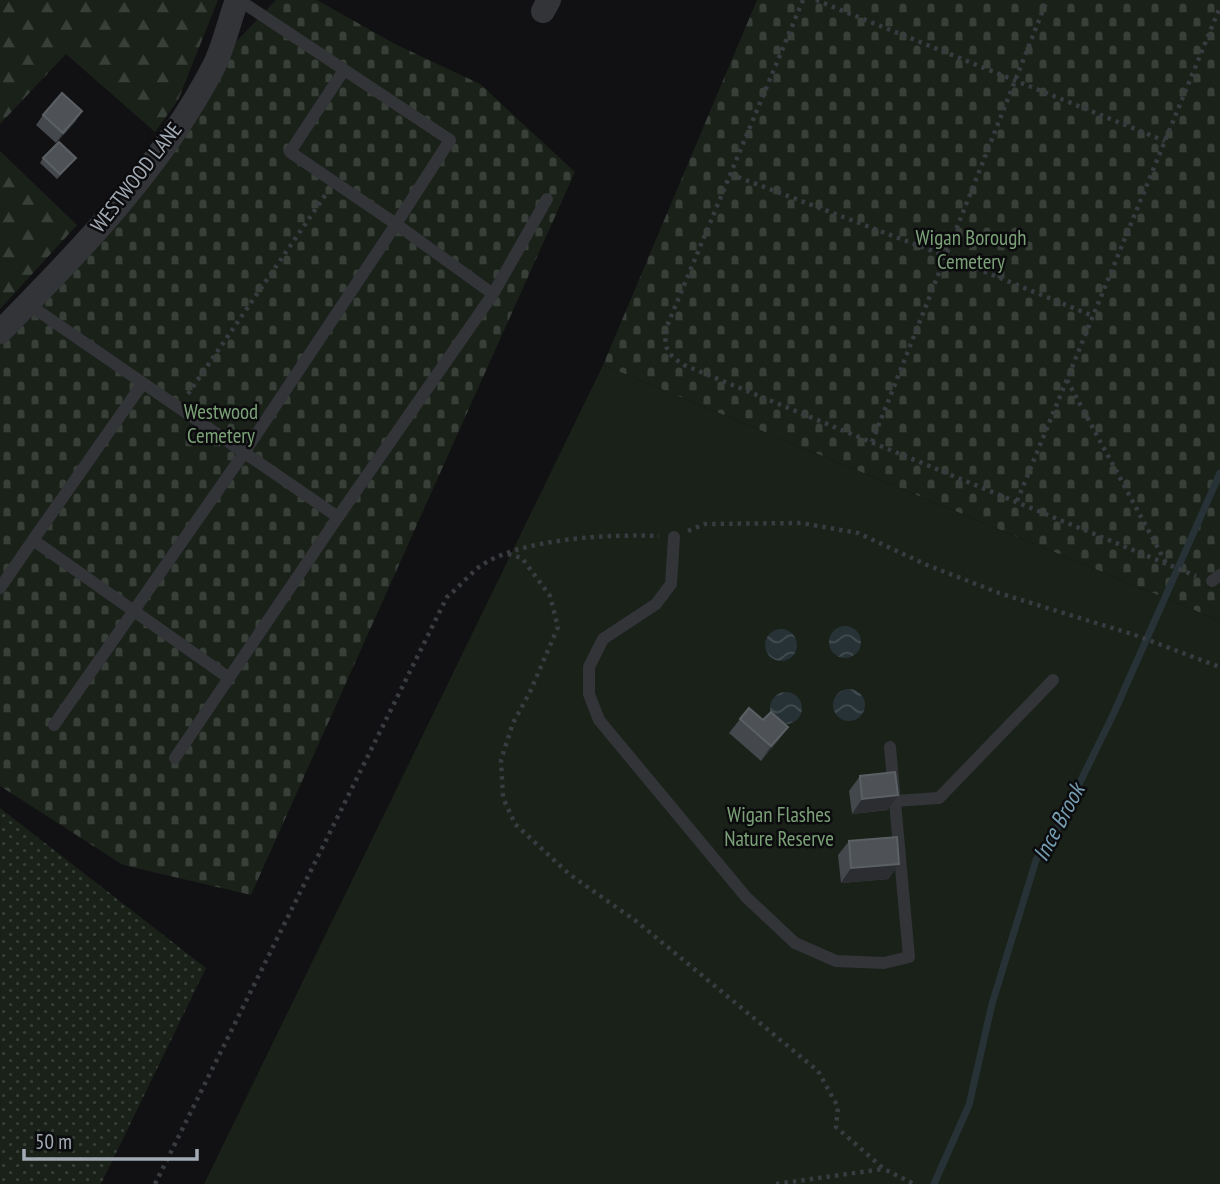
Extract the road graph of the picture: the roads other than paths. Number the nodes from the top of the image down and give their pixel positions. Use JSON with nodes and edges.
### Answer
{"nodes":[{"id":1,"x":238,"y":0,"type":"edge"},
{"id":2,"x":344,"y":70,"type":"junction"},
{"id":3,"x":547,"y":199,"type":"dead end"},
{"id":4,"x":396,"y":224,"type":"junction"},
{"id":5,"x":494,"y":294,"type":"junction"},
{"id":6,"x":28,"y":304,"type":"junction"},
{"id":7,"x":0,"y":332,"type":"edge"},
{"id":8,"x":143,"y":383,"type":"junction"},
{"id":9,"x":244,"y":453,"type":"junction"},
{"id":10,"x":338,"y":517,"type":"junction"},
{"id":11,"x":674,"y":537,"type":"road end"},
{"id":12,"x":33,"y":540,"type":"junction"},
{"id":13,"x":0,"y":588,"type":"edge"},
{"id":14,"x":134,"y":611,"type":"junction"},
{"id":15,"x":229,"y":678,"type":"junction"},
{"id":16,"x":1053,"y":680,"type":"dead end"},
{"id":17,"x":54,"y":725,"type":"dead end"},
{"id":18,"x":890,"y":747,"type":"dead end"},
{"id":19,"x":175,"y":758,"type":"dead end"},
{"id":20,"x":895,"y":801,"type":"junction"}],
"edges":[{"from":1,"to":2,"type":"lane"},
{"from":1,"to":6,"type":"street","name":"WESTWOOD LANE"},
{"from":2,"to":4,"type":"lane"},
{"from":2,"to":4,"type":"lane"},
{"from":3,"to":5,"type":"lane"},
{"from":4,"to":5,"type":"lane"},
{"from":4,"to":9,"type":"lane"},
{"from":5,"to":10,"type":"lane"},
{"from":6,"to":7,"type":"street","name":"WESTWOOD LANE"},
{"from":6,"to":8,"type":"lane"},
{"from":8,"to":9,"type":"lane"},
{"from":8,"to":12,"type":"lane"},
{"from":9,"to":10,"type":"lane"},
{"from":9,"to":14,"type":"lane"},
{"from":10,"to":15,"type":"lane"},
{"from":11,"to":20,"type":"lane"},
{"from":12,"to":13,"type":"lane"},
{"from":12,"to":14,"type":"lane"},
{"from":14,"to":15,"type":"lane"},
{"from":14,"to":17,"type":"lane"},
{"from":15,"to":19,"type":"lane"},
{"from":16,"to":20,"type":"lane"},
{"from":18,"to":20,"type":"lane"}]}
